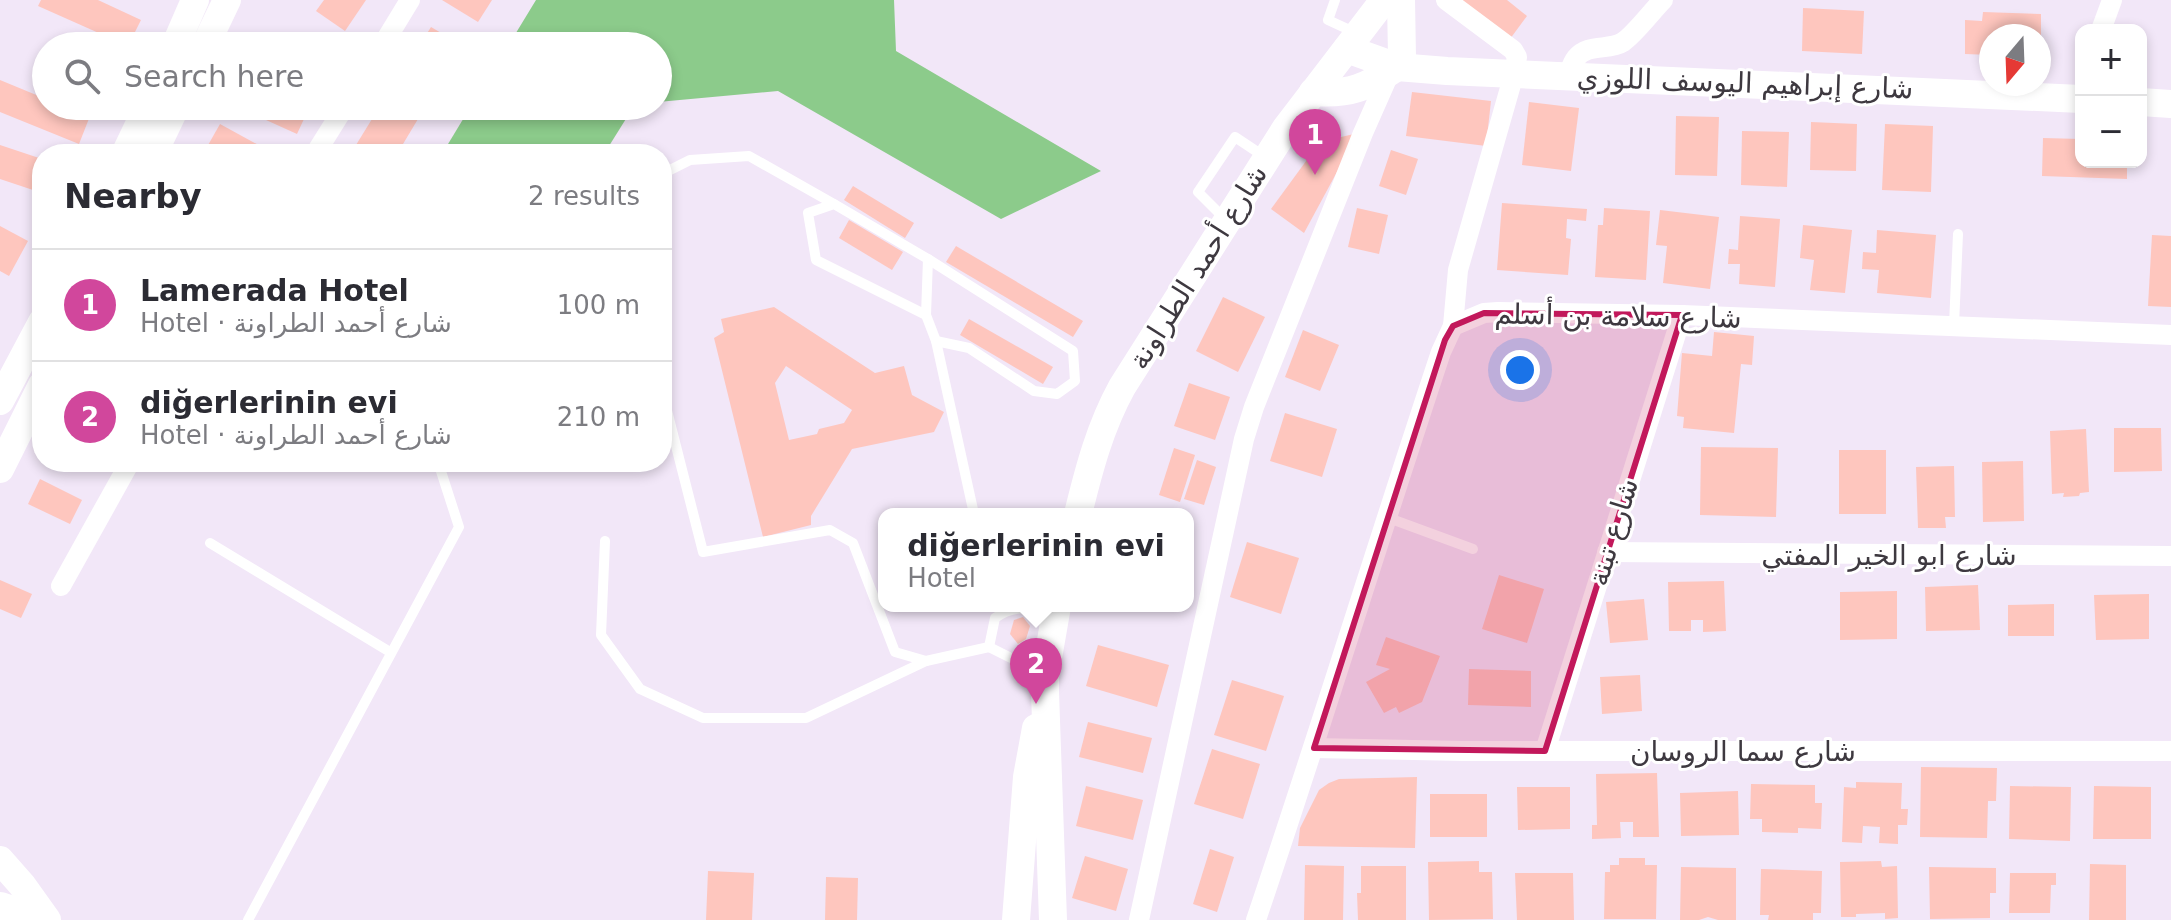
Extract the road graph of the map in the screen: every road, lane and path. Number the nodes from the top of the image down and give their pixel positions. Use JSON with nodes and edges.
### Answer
{"nodes":[{"id":1,"x":195,"y":0,"type":"edge"},
{"id":2,"x":227,"y":0,"type":"edge"},
{"id":3,"x":410,"y":0,"type":"edge"},
{"id":4,"x":1335,"y":0,"type":"edge"},
{"id":5,"x":1384,"y":0,"type":"edge"},
{"id":6,"x":1401,"y":0,"type":"edge"},
{"id":7,"x":1446,"y":0,"type":"edge"},
{"id":8,"x":1663,"y":0,"type":"edge"},
{"id":9,"x":2112,"y":0,"type":"edge"},
{"id":10,"x":2103,"y":24,"type":"edge"},
{"id":11,"x":181,"y":32,"type":"edge"},
{"id":12,"x":212,"y":32,"type":"edge"},
{"id":13,"x":391,"y":32,"type":"edge"},
{"id":14,"x":1354,"y":42,"type":"junction"},
{"id":15,"x":1400,"y":66,"type":"junction"},
{"id":16,"x":1514,"y":74,"type":"junction"},
{"id":17,"x":1568,"y":76,"type":"junction"},
{"id":18,"x":1313,"y":92,"type":"junction"},
{"id":19,"x":2075,"y":93,"type":"edge"},
{"id":20,"x":2147,"y":102,"type":"edge"},
{"id":21,"x":2171,"y":104,"type":"edge"},
{"id":22,"x":141,"y":120,"type":"edge"},
{"id":23,"x":169,"y":120,"type":"edge"},
{"id":24,"x":336,"y":120,"type":"edge"},
{"id":25,"x":130,"y":144,"type":"edge"},
{"id":26,"x":158,"y":144,"type":"edge"},
{"id":27,"x":321,"y":144,"type":"edge"},
{"id":28,"x":1266,"y":158,"type":"junction"},
{"id":29,"x":672,"y":169,"type":"edge"},
{"id":30,"x":834,"y":204,"type":"junction"},
{"id":31,"x":1226,"y":221,"type":"junction"},
{"id":32,"x":1958,"y":234,"type":"dead end"},
{"id":33,"x":928,"y":259,"type":"junction"},
{"id":34,"x":926,"y":315,"type":"junction"},
{"id":35,"x":1682,"y":315,"type":"junction"},
{"id":36,"x":1954,"y":325,"type":"junction"},
{"id":37,"x":1453,"y":326,"type":"junction"},
{"id":38,"x":2171,"y":335,"type":"edge"},
{"id":39,"x":32,"y":336,"type":"edge"},
{"id":40,"x":936,"y":341,"type":"junction"},
{"id":41,"x":7,"y":370,"type":"edge"},
{"id":42,"x":0,"y":401,"type":"edge"},
{"id":43,"x":32,"y":405,"type":"edge"},
{"id":44,"x":672,"y":430,"type":"edge"},
{"id":45,"x":0,"y":469,"type":"edge"},
{"id":46,"x":124,"y":472,"type":"edge"},
{"id":47,"x":441,"y":472,"type":"edge"},
{"id":48,"x":974,"y":508,"type":"edge"},
{"id":49,"x":1080,"y":508,"type":"edge"},
{"id":50,"x":1386,"y":517,"type":"junction"},
{"id":51,"x":605,"y":541,"type":"dead end"},
{"id":52,"x":210,"y":543,"type":"dead end"},
{"id":53,"x":1473,"y":549,"type":"dead end"},
{"id":54,"x":1607,"y":552,"type":"junction"},
{"id":55,"x":2171,"y":556,"type":"edge"},
{"id":56,"x":61,"y":586,"type":"dead end"},
{"id":57,"x":878,"y":608,"type":"edge"},
{"id":58,"x":880,"y":612,"type":"edge"},
{"id":59,"x":994,"y":612,"type":"edge"},
{"id":60,"x":1003,"y":612,"type":"edge"},
{"id":61,"x":1056,"y":612,"type":"edge"},
{"id":62,"x":995,"y":618,"type":"junction"},
{"id":63,"x":989,"y":647,"type":"junction"},
{"id":64,"x":390,"y":652,"type":"junction"},
{"id":65,"x":926,"y":661,"type":"junction"},
{"id":66,"x":1045,"y":684,"type":"junction"},
{"id":67,"x":1314,"y":748,"type":"junction"},
{"id":68,"x":1545,"y":751,"type":"junction"},
{"id":69,"x":2171,"y":751,"type":"edge"},
{"id":70,"x":0,"y":860,"type":"edge"},
{"id":71,"x":0,"y":908,"type":"edge"},
{"id":72,"x":35,"y":920,"type":"edge"},
{"id":73,"x":47,"y":920,"type":"edge"},
{"id":74,"x":248,"y":920,"type":"edge"},
{"id":75,"x":1016,"y":920,"type":"edge"},
{"id":76,"x":1053,"y":920,"type":"edge"},
{"id":77,"x":1139,"y":920,"type":"edge"},
{"id":78,"x":1256,"y":920,"type":"edge"}],
"edges":[{"from":1,"to":11,"type":"street"},
{"from":2,"to":12,"type":"street"},
{"from":3,"to":13,"type":"street"},
{"from":4,"to":14,"type":"lane"},
{"from":5,"to":14,"type":"street","name":"شارع أحمد الطراونة"},
{"from":6,"to":15,"type":"street"},
{"from":7,"to":16,"type":"street"},
{"from":8,"to":17,"type":"street"},
{"from":9,"to":10,"type":"street"},
{"from":14,"to":15,"type":"street","name":"شارع إبراهيم اليوسف اللوزي"},
{"from":14,"to":18,"type":"street","name":"شارع أحمد الطراونة"},
{"from":15,"to":16,"type":"street","name":"شارع إبراهيم اليوسف اللوزي"},
{"from":15,"to":18,"type":"street"},
{"from":15,"to":77,"type":"street"},
{"from":16,"to":17,"type":"street","name":"شارع إبراهيم اليوسف اللوزي"},
{"from":16,"to":37,"type":"street"},
{"from":17,"to":19,"type":"street","name":"شارع إبراهيم اليوسف اللوزي"},
{"from":18,"to":28,"type":"street","name":"شارع أحمد الطراونة"},
{"from":20,"to":21,"type":"street"},
{"from":22,"to":25,"type":"street"},
{"from":23,"to":26,"type":"street"},
{"from":24,"to":27,"type":"street"},
{"from":28,"to":31,"type":"street","name":"شارع أحمد الطراونة"},
{"from":28,"to":31,"type":"lane"},
{"from":29,"to":30,"type":"lane"},
{"from":30,"to":33,"type":"lane"},
{"from":30,"to":34,"type":"lane"},
{"from":31,"to":49,"type":"street","name":"شارع أحمد الطراونة"},
{"from":32,"to":36,"type":"lane"},
{"from":33,"to":34,"type":"lane"},
{"from":33,"to":40,"type":"lane"},
{"from":34,"to":40,"type":"lane"},
{"from":35,"to":36,"type":"street","name":"شارع سلامة بن أسلم"},
{"from":35,"to":37,"type":"street","name":"شارع سلامة بن أسلم"},
{"from":35,"to":54,"type":"street","name":"شارع تبنة"},
{"from":36,"to":38,"type":"street","name":"شارع سلامة بن أسلم"},
{"from":37,"to":50,"type":"street","name":"شارع سلامة بن أسلم"},
{"from":39,"to":41,"type":"street"},
{"from":40,"to":48,"type":"lane"},
{"from":41,"to":42,"type":"street"},
{"from":43,"to":45,"type":"street"},
{"from":44,"to":57,"type":"lane"},
{"from":46,"to":56,"type":"street"},
{"from":47,"to":64,"type":"lane"},
{"from":50,"to":53,"type":"lane"},
{"from":50,"to":67,"type":"street","name":"شارع سلامة بن أسلم"},
{"from":51,"to":65,"type":"lane"},
{"from":52,"to":64,"type":"lane"},
{"from":54,"to":55,"type":"street","name":"شارع ابو الخير المفتي"},
{"from":54,"to":68,"type":"street","name":"شارع تبنة"},
{"from":58,"to":65,"type":"lane"},
{"from":59,"to":62,"type":"lane"},
{"from":60,"to":62,"type":"lane"},
{"from":61,"to":66,"type":"street"},
{"from":62,"to":63,"type":"lane"},
{"from":63,"to":65,"type":"lane"},
{"from":63,"to":66,"type":"lane"},
{"from":64,"to":74,"type":"lane"},
{"from":66,"to":75,"type":"street"},
{"from":66,"to":76,"type":"street"},
{"from":67,"to":68,"type":"street","name":"شارع سما الروسان"},
{"from":67,"to":78,"type":"street","name":"شارع سلامة بن أسلم"},
{"from":68,"to":69,"type":"street","name":"شارع سما الروسان"},
{"from":70,"to":73,"type":"street"},
{"from":71,"to":72,"type":"main road"}]}
